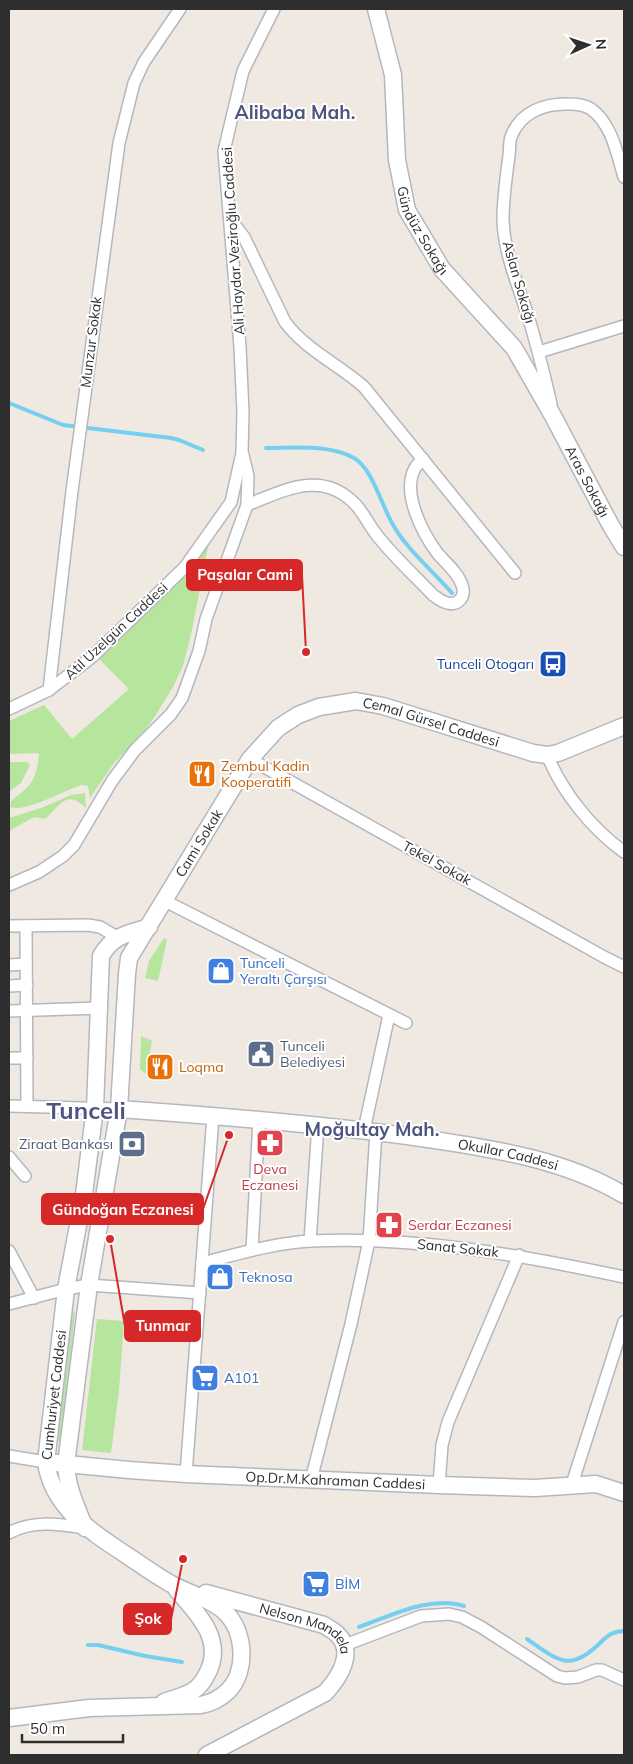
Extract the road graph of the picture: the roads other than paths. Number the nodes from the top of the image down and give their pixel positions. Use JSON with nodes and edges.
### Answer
{"nodes":[{"id":1,"x":180,"y":9,"type":"edge"},
{"id":2,"x":274,"y":9,"type":"edge"},
{"id":3,"x":376,"y":9,"type":"edge"},
{"id":4,"x":624,"y":176,"type":"edge"},
{"id":5,"x":230,"y":219,"type":"junction"},
{"id":6,"x":624,"y":326,"type":"edge"},
{"id":7,"x":539,"y":352,"type":"junction"},
{"id":8,"x":553,"y":416,"type":"junction"},
{"id":9,"x":242,"y":453,"type":"junction"},
{"id":10,"x":423,"y":460,"type":"junction"},
{"id":11,"x":247,"y":505,"type":"junction"},
{"id":12,"x":624,"y":547,"type":"edge"},
{"id":13,"x":515,"y":573,"type":"dead end"},
{"id":14,"x":49,"y":690,"type":"junction"},
{"id":15,"x":9,"y":710,"type":"edge"},
{"id":16,"x":624,"y":726,"type":"edge"},
{"id":17,"x":548,"y":755,"type":"junction"},
{"id":18,"x":250,"y":759,"type":"junction"},
{"id":19,"x":624,"y":852,"type":"edge"},
{"id":20,"x":9,"y":885,"type":"edge"},
{"id":21,"x":165,"y":900,"type":"junction"},
{"id":22,"x":9,"y":926,"type":"edge"},
{"id":23,"x":26,"y":926,"type":"junction"},
{"id":24,"x":149,"y":927,"type":"junction"},
{"id":25,"x":117,"y":937,"type":"junction"},
{"id":26,"x":26,"y":964,"type":"junction"},
{"id":27,"x":9,"y":965,"type":"edge"},
{"id":28,"x":624,"y":967,"type":"edge"},
{"id":29,"x":26,"y":985,"type":"junction"},
{"id":30,"x":9,"y":986,"type":"edge"},
{"id":31,"x":100,"y":1008,"type":"junction"},
{"id":32,"x":27,"y":1010,"type":"junction"},
{"id":33,"x":9,"y":1011,"type":"edge"},
{"id":34,"x":389,"y":1015,"type":"junction"},
{"id":35,"x":406,"y":1023,"type":"dead end"},
{"id":36,"x":9,"y":1058,"type":"edge"},
{"id":37,"x":27,"y":1058,"type":"junction"},
{"id":38,"x":9,"y":1106,"type":"edge"},
{"id":39,"x":28,"y":1106,"type":"junction"},
{"id":40,"x":95,"y":1108,"type":"junction"},
{"id":41,"x":119,"y":1109,"type":"junction"},
{"id":42,"x":213,"y":1116,"type":"junction"},
{"id":43,"x":259,"y":1120,"type":"junction"},
{"id":44,"x":318,"y":1125,"type":"junction"},
{"id":45,"x":370,"y":1131,"type":"junction"},
{"id":46,"x":9,"y":1157,"type":"edge"},
{"id":47,"x":25,"y":1176,"type":"dead end"},
{"id":48,"x":624,"y":1195,"type":"edge"},
{"id":49,"x":310,"y":1241,"type":"junction"},
{"id":50,"x":369,"y":1241,"type":"junction"},
{"id":51,"x":9,"y":1250,"type":"edge"},
{"id":52,"x":252,"y":1250,"type":"junction"},
{"id":53,"x":518,"y":1255,"type":"junction"},
{"id":54,"x":202,"y":1262,"type":"junction"},
{"id":55,"x":624,"y":1276,"type":"edge"},
{"id":56,"x":90,"y":1286,"type":"junction"},
{"id":57,"x":66,"y":1290,"type":"junction"},
{"id":58,"x":200,"y":1293,"type":"junction"},
{"id":59,"x":34,"y":1298,"type":"junction"},
{"id":60,"x":9,"y":1304,"type":"edge"},
{"id":61,"x":624,"y":1322,"type":"edge"},
{"id":62,"x":9,"y":1456,"type":"edge"},
{"id":63,"x":46,"y":1462,"type":"junction"},
{"id":64,"x":66,"y":1464,"type":"junction"},
{"id":65,"x":186,"y":1474,"type":"junction"},
{"id":66,"x":311,"y":1480,"type":"junction"},
{"id":67,"x":572,"y":1484,"type":"junction"},
{"id":68,"x":439,"y":1485,"type":"junction"},
{"id":69,"x":624,"y":1493,"type":"edge"},
{"id":70,"x":85,"y":1528,"type":"junction"},
{"id":71,"x":9,"y":1534,"type":"edge"},
{"id":72,"x":172,"y":1584,"type":"junction"},
{"id":73,"x":345,"y":1646,"type":"junction"},
{"id":74,"x":624,"y":1680,"type":"edge"},
{"id":75,"x":155,"y":1706,"type":"junction"},
{"id":76,"x":9,"y":1718,"type":"edge"},
{"id":77,"x":207,"y":1755,"type":"edge"}],
"edges":[{"from":1,"to":14,"type":"street","name":"Munzur Sokak"},
{"from":2,"to":5,"type":"street","name":"Ali Haydar Veziroğlu Caddesi"},
{"from":3,"to":8,"type":"main road","name":"Gündüz Sokağı"},
{"from":4,"to":7,"type":"street","name":"Aslan Sokağı"},
{"from":5,"to":9,"type":"street","name":"Ali Haydar Veziroğlu Caddesi"},
{"from":5,"to":10,"type":"street"},
{"from":6,"to":7,"type":"street"},
{"from":7,"to":8,"type":"street","name":"Aslan Sokağı"},
{"from":8,"to":12,"type":"main road","name":"Aras Sokağı"},
{"from":9,"to":11,"type":"street"},
{"from":9,"to":14,"type":"street","name":"Atıl Uzelgün Caddesi"},
{"from":10,"to":11,"type":"street"},
{"from":10,"to":13,"type":"street"},
{"from":11,"to":20,"type":"street"},
{"from":14,"to":15,"type":"street","name":"Atıl Uzelgün Caddesi"},
{"from":16,"to":17,"type":"main road","name":"Cemal Gürsel Caddesi"},
{"from":17,"to":18,"type":"main road","name":"Cemal Gürsel Caddesi"},
{"from":17,"to":19,"type":"street"},
{"from":18,"to":21,"type":"main road","name":"Cami Sokak"},
{"from":18,"to":28,"type":"street","name":"Tekel Sokak"},
{"from":21,"to":24,"type":"main road","name":"Cami Sokak"},
{"from":21,"to":34,"type":"street"},
{"from":22,"to":23,"type":"street"},
{"from":23,"to":25,"type":"street"},
{"from":23,"to":26,"type":"street"},
{"from":24,"to":25,"type":"main road"},
{"from":24,"to":41,"type":"main road","name":"Cami Sokak"},
{"from":25,"to":31,"type":"main road","name":"Cumhuriyet Caddesi"},
{"from":26,"to":27,"type":"street"},
{"from":26,"to":29,"type":"street"},
{"from":29,"to":30,"type":"street"},
{"from":29,"to":32,"type":"street"},
{"from":31,"to":32,"type":"street"},
{"from":31,"to":40,"type":"main road","name":"Cumhuriyet Caddesi"},
{"from":32,"to":33,"type":"street"},
{"from":32,"to":37,"type":"street"},
{"from":34,"to":35,"type":"street"},
{"from":34,"to":45,"type":"street"},
{"from":36,"to":37,"type":"street"},
{"from":37,"to":39,"type":"street"},
{"from":38,"to":39,"type":"street"},
{"from":39,"to":40,"type":"street"},
{"from":40,"to":41,"type":"street"},
{"from":40,"to":57,"type":"main road","name":"Cumhuriyet Caddesi"},
{"from":41,"to":42,"type":"main road","name":"Okullar Caddesi"},
{"from":41,"to":56,"type":"main road","name":"Cami Sokak"},
{"from":42,"to":43,"type":"main road","name":"Okullar Caddesi"},
{"from":42,"to":54,"type":"street"},
{"from":43,"to":44,"type":"main road","name":"Okullar Caddesi"},
{"from":43,"to":52,"type":"street"},
{"from":44,"to":45,"type":"main road","name":"Okullar Caddesi"},
{"from":44,"to":49,"type":"street"},
{"from":45,"to":48,"type":"main road","name":"Okullar Caddesi"},
{"from":45,"to":50,"type":"street"},
{"from":46,"to":47,"type":"street"},
{"from":49,"to":50,"type":"street","name":"Sanat Sokak"},
{"from":49,"to":52,"type":"street","name":"Sanat Sokak"},
{"from":50,"to":53,"type":"street","name":"Sanat Sokak"},
{"from":50,"to":66,"type":"street"},
{"from":51,"to":59,"type":"street"},
{"from":52,"to":54,"type":"street","name":"Sanat Sokak"},
{"from":53,"to":55,"type":"street","name":"Sanat Sokak"},
{"from":53,"to":68,"type":"street"},
{"from":54,"to":58,"type":"street"},
{"from":56,"to":57,"type":"street"},
{"from":56,"to":58,"type":"street"},
{"from":56,"to":64,"type":"main road","name":"Cami Sokak"},
{"from":57,"to":59,"type":"street"},
{"from":57,"to":63,"type":"main road","name":"Cumhuriyet Caddesi"},
{"from":58,"to":65,"type":"street"},
{"from":59,"to":60,"type":"street"},
{"from":61,"to":67,"type":"street"},
{"from":62,"to":63,"type":"street"},
{"from":63,"to":64,"type":"main road","name":"Op.Dr.M.Kahraman Caddesi"},
{"from":63,"to":70,"type":"main road","name":"Cumhuriyet Caddesi"},
{"from":64,"to":65,"type":"main road","name":"Op.Dr.M.Kahraman Caddesi"},
{"from":64,"to":70,"type":"main road","name":"Cami Sokak"},
{"from":65,"to":66,"type":"main road","name":"Op.Dr.M.Kahraman Caddesi"},
{"from":66,"to":68,"type":"main road","name":"Op.Dr.M.Kahraman Caddesi"},
{"from":67,"to":68,"type":"main road","name":"Op.Dr.M.Kahraman Caddesi"},
{"from":67,"to":69,"type":"main road","name":"Op.Dr.M.Kahraman Caddesi"},
{"from":70,"to":71,"type":"street"},
{"from":70,"to":72,"type":"main road","name":"Cumhuriyet Caddesi"},
{"from":72,"to":73,"type":"main road","name":"Nelson Mandela"},
{"from":72,"to":75,"type":"main road"},
{"from":72,"to":75,"type":"main road","name":"Cumhuriyet Caddesi"},
{"from":73,"to":74,"type":"street"},
{"from":73,"to":77,"type":"main road","name":"Nelson Mandela"},
{"from":75,"to":76,"type":"main road","name":"Cumhuriyet Caddesi"}]}
